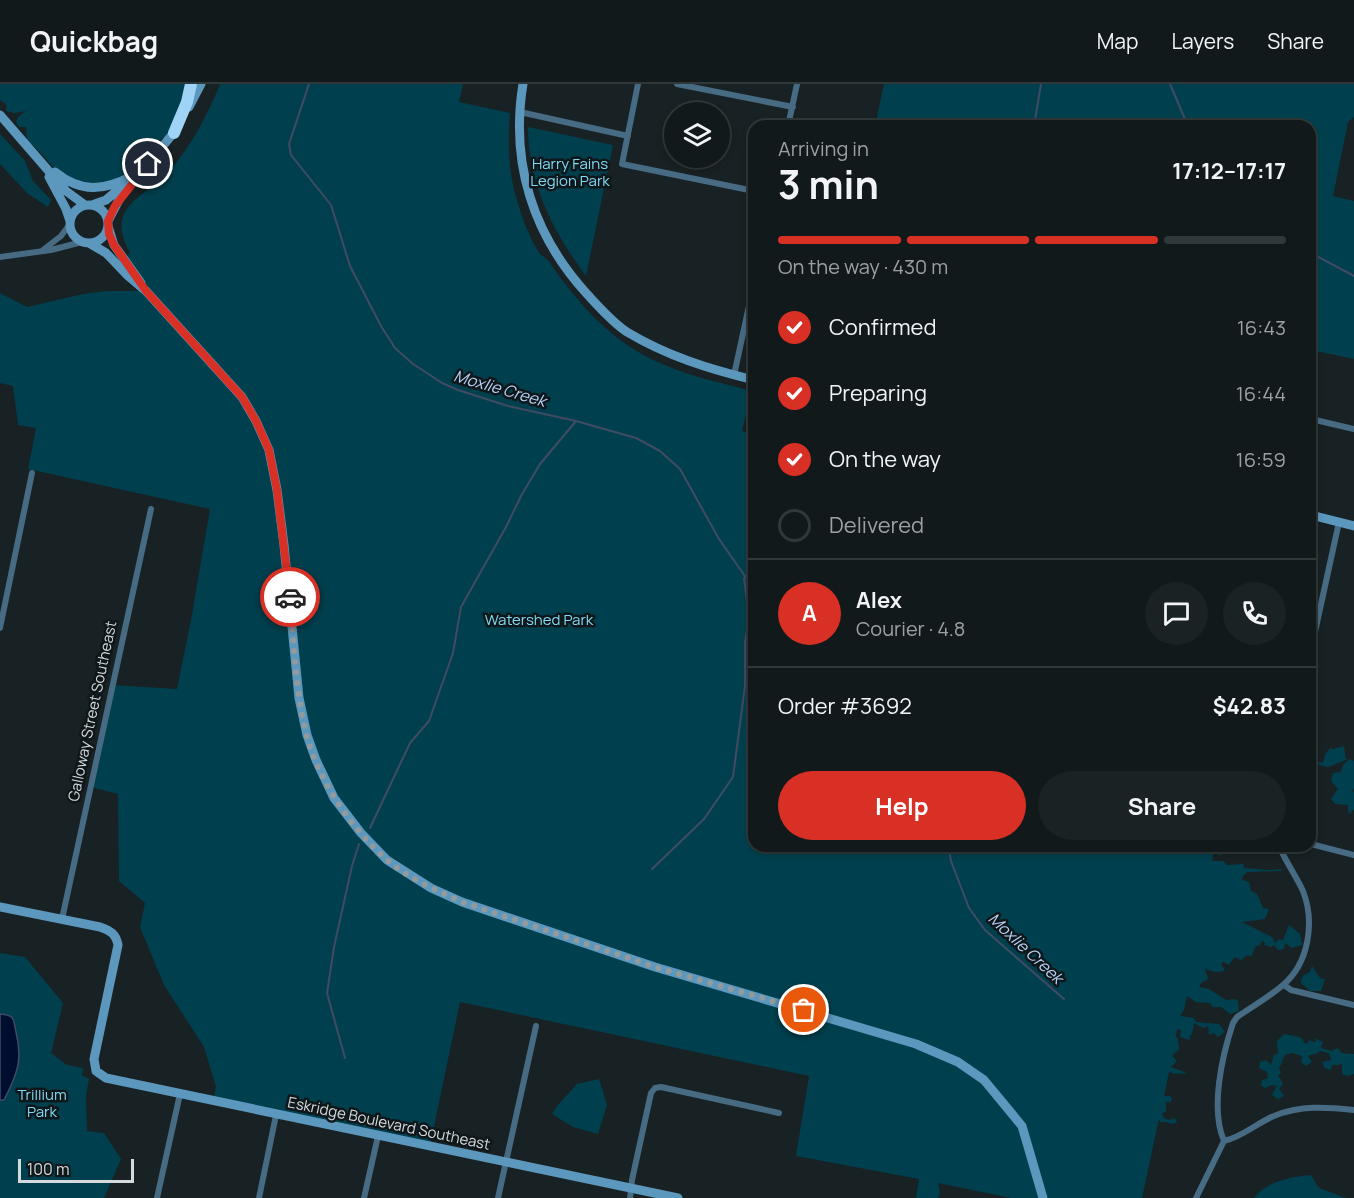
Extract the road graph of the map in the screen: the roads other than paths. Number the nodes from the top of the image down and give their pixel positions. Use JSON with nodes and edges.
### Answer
{"nodes":[{"id":1,"x":191,"y":84,"type":"edge"},
{"id":2,"x":201,"y":84,"type":"edge"},
{"id":3,"x":523,"y":84,"type":"edge"},
{"id":4,"x":638,"y":84,"type":"edge"},
{"id":5,"x":677,"y":84,"type":"edge"},
{"id":6,"x":797,"y":84,"type":"edge"},
{"id":7,"x":793,"y":107,"type":"junction"},
{"id":8,"x":520,"y":112,"type":"junction"},
{"id":9,"x":0,"y":115,"type":"edge"},
{"id":10,"x":790,"y":120,"type":"edge"},
{"id":11,"x":174,"y":133,"type":"junction"},
{"id":12,"x":627,"y":136,"type":"junction"},
{"id":13,"x":41,"y":162,"type":"junction"},
{"id":14,"x":148,"y":164,"type":"junction"},
{"id":15,"x":132,"y":176,"type":"junction"},
{"id":16,"x":748,"y":190,"type":"edge"},
{"id":17,"x":89,"y":205,"type":"junction"},
{"id":18,"x":70,"y":222,"type":"junction"},
{"id":19,"x":108,"y":224,"type":"junction"},
{"id":20,"x":86,"y":243,"type":"junction"},
{"id":21,"x":43,"y":250,"type":"junction"},
{"id":22,"x":0,"y":256,"type":"edge"},
{"id":23,"x":146,"y":291,"type":"junction"},
{"id":24,"x":748,"y":311,"type":"edge"},
{"id":25,"x":734,"y":375,"type":"junction"},
{"id":26,"x":748,"y":378,"type":"edge"},
{"id":27,"x":1316,"y":420,"type":"edge"},
{"id":28,"x":1354,"y":429,"type":"edge"},
{"id":29,"x":32,"y":473,"type":"dead end"},
{"id":30,"x":151,"y":508,"type":"dead end"},
{"id":31,"x":1316,"y":517,"type":"edge"},
{"id":32,"x":1339,"y":522,"type":"junction"},
{"id":33,"x":1354,"y":525,"type":"edge"},
{"id":34,"x":1316,"y":627,"type":"edge"},
{"id":35,"x":0,"y":628,"type":"edge"},
{"id":36,"x":1316,"y":845,"type":"edge"},
{"id":37,"x":1282,"y":852,"type":"edge"},
{"id":38,"x":1354,"y":855,"type":"edge"},
{"id":39,"x":0,"y":907,"type":"edge"},
{"id":40,"x":62,"y":919,"type":"junction"},
{"id":41,"x":1284,"y":985,"type":"junction"},
{"id":42,"x":1354,"y":1005,"type":"edge"},
{"id":43,"x":536,"y":1026,"type":"dead end"},
{"id":44,"x":180,"y":1094,"type":"junction"},
{"id":45,"x":1354,"y":1110,"type":"edge"},
{"id":46,"x":779,"y":1113,"type":"dead end"},
{"id":47,"x":276,"y":1115,"type":"junction"},
{"id":48,"x":378,"y":1136,"type":"junction"},
{"id":49,"x":1224,"y":1141,"type":"junction"},
{"id":50,"x":505,"y":1162,"type":"junction"},
{"id":51,"x":1038,"y":1188,"type":"junction"},
{"id":52,"x":631,"y":1193,"type":"edge"},
{"id":53,"x":157,"y":1198,"type":"edge"},
{"id":54,"x":259,"y":1198,"type":"edge"},
{"id":55,"x":364,"y":1198,"type":"edge"},
{"id":56,"x":498,"y":1198,"type":"edge"},
{"id":57,"x":678,"y":1198,"type":"edge"},
{"id":58,"x":1036,"y":1198,"type":"edge"},
{"id":59,"x":1043,"y":1198,"type":"edge"},
{"id":60,"x":1196,"y":1198,"type":"edge"}],
"edges":[{"from":1,"to":11,"type":"highway"},
{"from":2,"to":11,"type":"main road"},
{"from":3,"to":8,"type":"main road"},
{"from":4,"to":12,"type":"street"},
{"from":5,"to":7,"type":"street"},
{"from":6,"to":7,"type":"street"},
{"from":7,"to":10,"type":"street"},
{"from":8,"to":12,"type":"street"},
{"from":8,"to":25,"type":"main road"},
{"from":9,"to":13,"type":"main road"},
{"from":11,"to":14,"type":"main road"},
{"from":12,"to":16,"type":"street"},
{"from":13,"to":15,"type":"main road"},
{"from":13,"to":17,"type":"main road"},
{"from":13,"to":18,"type":"main road"},
{"from":14,"to":15,"type":"main road"},
{"from":14,"to":19,"type":"main road"},
{"from":15,"to":17,"type":"main road"},
{"from":17,"to":18,"type":"main road"},
{"from":17,"to":19,"type":"main road"},
{"from":18,"to":20,"type":"main road"},
{"from":18,"to":21,"type":"street"},
{"from":19,"to":20,"type":"main road"},
{"from":19,"to":23,"type":"main road"},
{"from":20,"to":21,"type":"street"},
{"from":20,"to":23,"type":"main road"},
{"from":21,"to":22,"type":"street"},
{"from":23,"to":51,"type":"main road"},
{"from":24,"to":25,"type":"street"},
{"from":25,"to":26,"type":"main road"},
{"from":27,"to":28,"type":"street"},
{"from":29,"to":35,"type":"street"},
{"from":30,"to":40,"type":"street","name":"Galloway Street Southeast"},
{"from":31,"to":32,"type":"main road"},
{"from":32,"to":33,"type":"main road"},
{"from":32,"to":34,"type":"street"},
{"from":36,"to":38,"type":"street"},
{"from":37,"to":41,"type":"street"},
{"from":39,"to":40,"type":"main road"},
{"from":40,"to":44,"type":"main road","name":"Eskridge Boulevard Southeast"},
{"from":41,"to":42,"type":"street"},
{"from":41,"to":49,"type":"street"},
{"from":43,"to":50,"type":"street"},
{"from":44,"to":47,"type":"main road","name":"Eskridge Boulevard Southeast"},
{"from":44,"to":53,"type":"street"},
{"from":45,"to":49,"type":"street"},
{"from":46,"to":52,"type":"street"},
{"from":47,"to":48,"type":"main road","name":"Eskridge Boulevard Southeast"},
{"from":47,"to":54,"type":"street"},
{"from":48,"to":50,"type":"main road","name":"Eskridge Boulevard Southeast"},
{"from":48,"to":55,"type":"street"},
{"from":49,"to":60,"type":"street"},
{"from":50,"to":52,"type":"main road","name":"Eskridge Boulevard Southeast"},
{"from":50,"to":56,"type":"street"},
{"from":51,"to":58,"type":"main road"},
{"from":51,"to":59,"type":"main road"},
{"from":52,"to":57,"type":"main road","name":"Eskridge Boulevard Southeast"}]}
